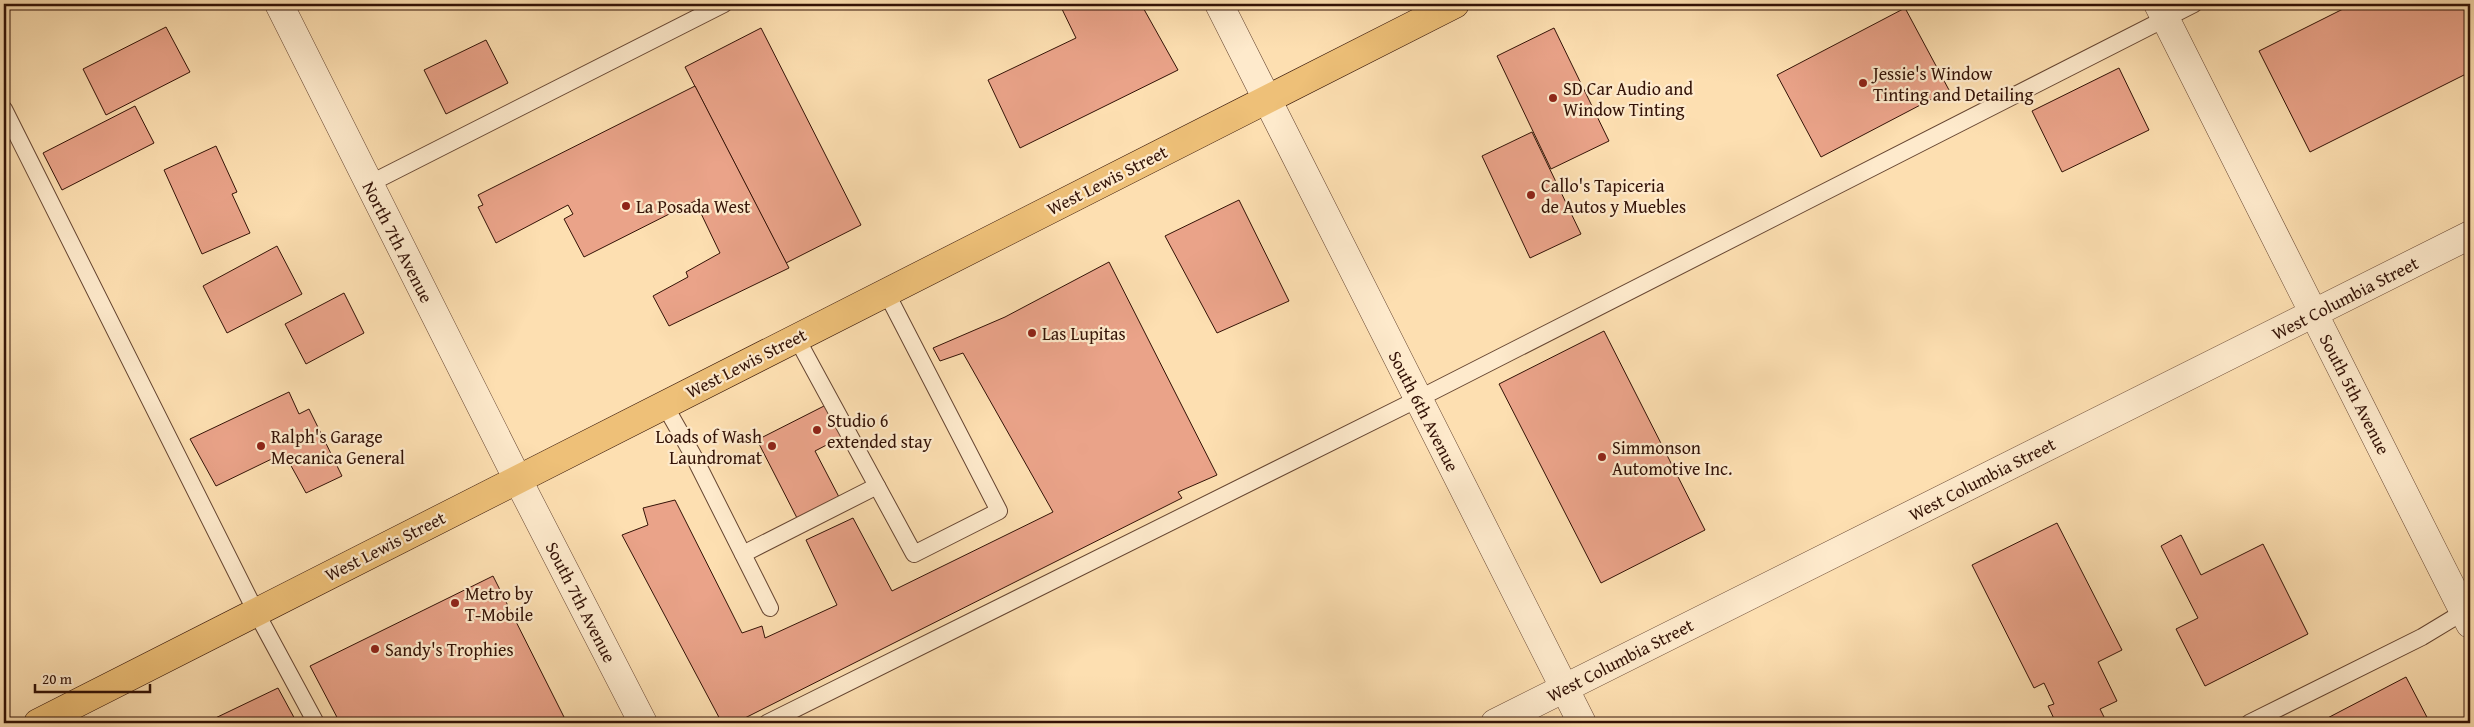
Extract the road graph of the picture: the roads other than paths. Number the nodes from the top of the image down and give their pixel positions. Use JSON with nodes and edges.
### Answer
{"nodes":[{"id":1,"x":279,"y":4,"type":"edge"},
{"id":2,"x":724,"y":4,"type":"edge"},
{"id":3,"x":1219,"y":4,"type":"edge"},
{"id":4,"x":1455,"y":4,"type":"edge"},
{"id":5,"x":2194,"y":4,"type":"edge"},
{"id":6,"x":2161,"y":11,"type":"edge"},
{"id":7,"x":1267,"y":98,"type":"junction"},
{"id":8,"x":4,"y":109,"type":"edge"},
{"id":9,"x":369,"y":184,"type":"junction"},
{"id":10,"x":2470,"y":235,"type":"edge"},
{"id":11,"x":886,"y":292,"type":"junction"},
{"id":12,"x":2314,"y":314,"type":"junction"},
{"id":13,"x":796,"y":337,"type":"junction"},
{"id":14,"x":1418,"y":399,"type":"junction"},
{"id":15,"x":664,"y":404,"type":"junction"},
{"id":16,"x":518,"y":480,"type":"junction"},
{"id":17,"x":877,"y":486,"type":"junction"},
{"id":18,"x":742,"y":554,"type":"junction"},
{"id":19,"x":770,"y":608,"type":"dead end"},
{"id":20,"x":256,"y":612,"type":"junction"},
{"id":21,"x":2468,"y":615,"type":"edge"},
{"id":22,"x":1565,"y":688,"type":"junction"},
{"id":23,"x":38,"y":723,"type":"edge"},
{"id":24,"x":316,"y":723,"type":"edge"},
{"id":25,"x":643,"y":723,"type":"edge"},
{"id":26,"x":767,"y":723,"type":"edge"},
{"id":27,"x":1495,"y":723,"type":"edge"},
{"id":28,"x":1582,"y":723,"type":"edge"},
{"id":29,"x":2249,"y":723,"type":"edge"}],
"edges":[{"from":1,"to":9,"type":"street","name":"North 7th Avenue"},
{"from":2,"to":9,"type":"lane"},
{"from":3,"to":7,"type":"street","name":"South 6th Avenue"},
{"from":4,"to":7,"type":"main road","name":"West Lewis Street"},
{"from":5,"to":6,"type":"lane"},
{"from":6,"to":12,"type":"street","name":"South 5th Avenue"},
{"from":6,"to":14,"type":"lane"},
{"from":7,"to":11,"type":"main road","name":"West Lewis Street"},
{"from":7,"to":14,"type":"street","name":"South 6th Avenue"},
{"from":8,"to":20,"type":"lane"},
{"from":9,"to":16,"type":"street","name":"North 7th Avenue"},
{"from":10,"to":12,"type":"street","name":"West Columbia Street"},
{"from":11,"to":13,"type":"main road","name":"West Lewis Street"},
{"from":11,"to":17,"type":"lane"},
{"from":12,"to":21,"type":"street","name":"South 5th Avenue"},
{"from":12,"to":22,"type":"street","name":"West Columbia Street"},
{"from":13,"to":15,"type":"main road","name":"West Lewis Street"},
{"from":13,"to":17,"type":"lane"},
{"from":14,"to":22,"type":"street","name":"South 6th Avenue"},
{"from":14,"to":26,"type":"lane"},
{"from":15,"to":16,"type":"main road","name":"West Lewis Street"},
{"from":15,"to":18,"type":"lane"},
{"from":16,"to":20,"type":"main road","name":"West Lewis Street"},
{"from":16,"to":25,"type":"street","name":"South 7th Avenue"},
{"from":17,"to":18,"type":"lane"},
{"from":18,"to":19,"type":"lane"},
{"from":20,"to":23,"type":"main road","name":"West Lewis Street"},
{"from":20,"to":24,"type":"lane"},
{"from":21,"to":29,"type":"lane"},
{"from":22,"to":27,"type":"street","name":"West Columbia Street"},
{"from":22,"to":28,"type":"street","name":"South 6th Avenue"}]}
